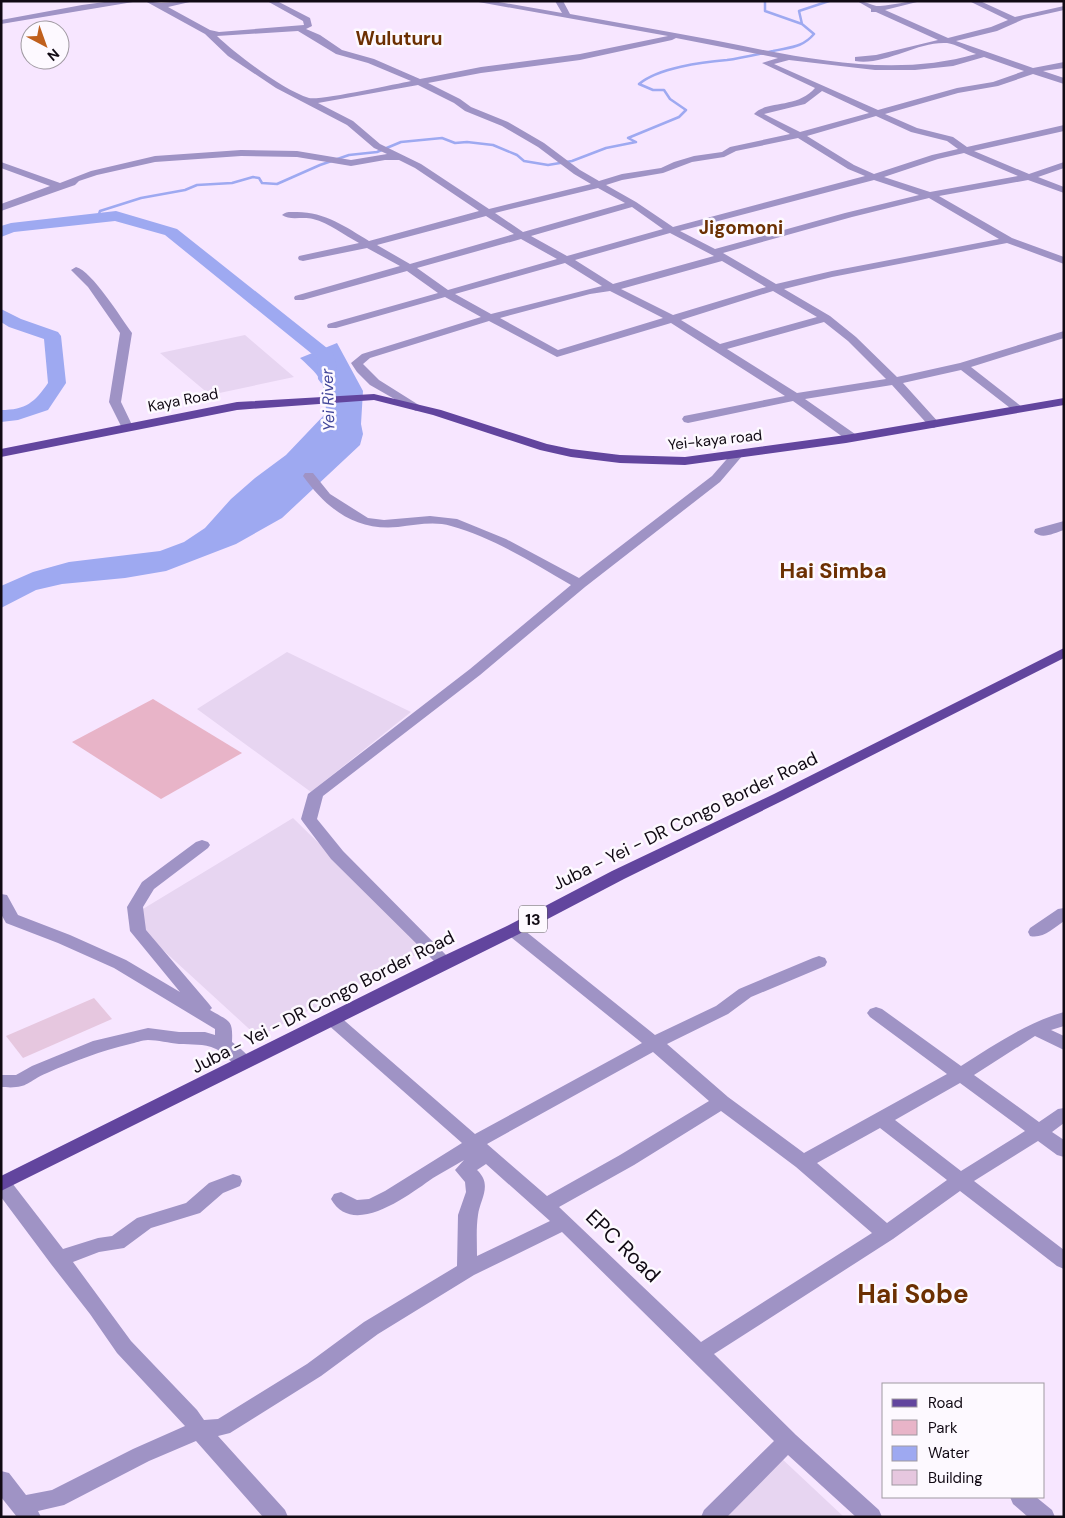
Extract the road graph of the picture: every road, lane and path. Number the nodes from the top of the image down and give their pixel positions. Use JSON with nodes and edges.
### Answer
{"nodes":[{"id":1,"x":135,"y":1,"type":"edge"},
{"id":2,"x":148,"y":1,"type":"edge"},
{"id":3,"x":190,"y":1,"type":"edge"},
{"id":4,"x":273,"y":1,"type":"edge"},
{"id":5,"x":477,"y":1,"type":"edge"},
{"id":6,"x":559,"y":1,"type":"edge"},
{"id":7,"x":861,"y":1,"type":"edge"},
{"id":8,"x":916,"y":1,"type":"edge"},
{"id":9,"x":973,"y":1,"type":"edge"},
{"id":10,"x":159,"y":6,"type":"junction"},
{"id":11,"x":1064,"y":8,"type":"edge"},
{"id":12,"x":874,"y":10,"type":"junction"},
{"id":13,"x":567,"y":16,"type":"junction"},
{"id":14,"x":1014,"y":20,"type":"junction"},
{"id":15,"x":1,"y":22,"type":"edge"},
{"id":16,"x":301,"y":28,"type":"junction"},
{"id":17,"x":208,"y":32,"type":"junction"},
{"id":18,"x":681,"y":36,"type":"junction"},
{"id":19,"x":949,"y":40,"type":"junction"},
{"id":20,"x":736,"y":48,"type":"junction"},
{"id":21,"x":986,"y":54,"type":"junction"},
{"id":22,"x":792,"y":57,"type":"junction"},
{"id":23,"x":766,"y":63,"type":"junction"},
{"id":24,"x":837,"y":63,"type":"junction"},
{"id":25,"x":1064,"y":65,"type":"edge"},
{"id":26,"x":1032,"y":71,"type":"junction"},
{"id":27,"x":417,"y":82,"type":"junction"},
{"id":28,"x":1064,"y":82,"type":"edge"},
{"id":29,"x":820,"y":88,"type":"junction"},
{"id":30,"x":307,"y":102,"type":"junction"},
{"id":31,"x":878,"y":114,"type":"junction"},
{"id":32,"x":1064,"y":128,"type":"edge"},
{"id":33,"x":799,"y":135,"type":"junction"},
{"id":34,"x":968,"y":151,"type":"junction"},
{"id":35,"x":404,"y":159,"type":"junction"},
{"id":36,"x":1,"y":165,"type":"edge"},
{"id":37,"x":1064,"y":165,"type":"edge"},
{"id":38,"x":874,"y":177,"type":"junction"},
{"id":39,"x":1031,"y":177,"type":"junction"},
{"id":40,"x":598,"y":185,"type":"junction"},
{"id":41,"x":59,"y":186,"type":"junction"},
{"id":42,"x":1064,"y":190,"type":"edge"},
{"id":43,"x":930,"y":195,"type":"junction"},
{"id":44,"x":633,"y":204,"type":"junction"},
{"id":45,"x":1,"y":208,"type":"edge"},
{"id":46,"x":489,"y":213,"type":"junction"},
{"id":47,"x":287,"y":215,"type":"dead end"},
{"id":48,"x":671,"y":230,"type":"junction"},
{"id":49,"x":523,"y":236,"type":"junction"},
{"id":50,"x":1008,"y":240,"type":"junction"},
{"id":51,"x":369,"y":244,"type":"junction"},
{"id":52,"x":718,"y":255,"type":"junction"},
{"id":53,"x":303,"y":258,"type":"dead end"},
{"id":54,"x":567,"y":260,"type":"junction"},
{"id":55,"x":1064,"y":261,"type":"edge"},
{"id":56,"x":408,"y":267,"type":"junction"},
{"id":57,"x":76,"y":270,"type":"dead end"},
{"id":58,"x":612,"y":288,"type":"junction"},
{"id":59,"x":773,"y":288,"type":"junction"},
{"id":60,"x":445,"y":293,"type":"junction"},
{"id":61,"x":299,"y":298,"type":"dead end"},
{"id":62,"x":488,"y":318,"type":"junction"},
{"id":63,"x":826,"y":318,"type":"junction"},
{"id":64,"x":673,"y":319,"type":"junction"},
{"id":65,"x":332,"y":326,"type":"dead end"},
{"id":66,"x":1062,"y":337,"type":"edge"},
{"id":67,"x":717,"y":348,"type":"junction"},
{"id":68,"x":963,"y":366,"type":"junction"},
{"id":69,"x":895,"y":381,"type":"junction"},
{"id":70,"x":795,"y":396,"type":"junction"},
{"id":71,"x":374,"y":397,"type":"joint"},
{"id":72,"x":1064,"y":401,"type":"edge"},
{"id":73,"x":416,"y":406,"type":"junction"},
{"id":74,"x":1018,"y":409,"type":"junction"},
{"id":75,"x":688,"y":419,"type":"dead end"},
{"id":76,"x":934,"y":424,"type":"junction"},
{"id":77,"x":128,"y":427,"type":"junction"},
{"id":78,"x":851,"y":437,"type":"junction"},
{"id":79,"x":1,"y":453,"type":"edge"},
{"id":80,"x":737,"y":456,"type":"junction"},
{"id":81,"x":309,"y":476,"type":"dead end"},
{"id":82,"x":1064,"y":525,"type":"edge"},
{"id":83,"x":1040,"y":532,"type":"dead end"},
{"id":84,"x":580,"y":584,"type":"junction"},
{"id":85,"x":1064,"y":652,"type":"edge"},
{"id":86,"x":202,"y":845,"type":"dead end"},
{"id":87,"x":1,"y":899,"type":"edge"},
{"id":88,"x":1064,"y":913,"type":"edge"},
{"id":89,"x":513,"y":930,"type":"junction"},
{"id":90,"x":1036,"y":932,"type":"dead end"},
{"id":91,"x":445,"y":962,"type":"junction"},
{"id":92,"x":819,"y":962,"type":"dead end"},
{"id":93,"x":876,"y":1013,"type":"dead end"},
{"id":94,"x":210,"y":1017,"type":"junction"},
{"id":95,"x":1064,"y":1018,"type":"edge"},
{"id":96,"x":332,"y":1019,"type":"junction"},
{"id":97,"x":1035,"y":1029,"type":"junction"},
{"id":98,"x":655,"y":1044,"type":"junction"},
{"id":99,"x":1064,"y":1044,"type":"edge"},
{"id":100,"x":223,"y":1045,"type":"junction"},
{"id":101,"x":244,"y":1064,"type":"junction"},
{"id":102,"x":962,"y":1074,"type":"junction"},
{"id":103,"x":1,"y":1081,"type":"edge"},
{"id":104,"x":722,"y":1102,"type":"junction"},
{"id":105,"x":1064,"y":1114,"type":"edge"},
{"id":106,"x":881,"y":1119,"type":"junction"},
{"id":107,"x":1038,"y":1132,"type":"junction"},
{"id":108,"x":480,"y":1149,"type":"junction"},
{"id":109,"x":1064,"y":1150,"type":"edge"},
{"id":110,"x":803,"y":1162,"type":"junction"},
{"id":111,"x":961,"y":1180,"type":"junction"},
{"id":112,"x":233,"y":1181,"type":"dead end"},
{"id":113,"x":2,"y":1184,"type":"edge"},
{"id":114,"x":341,"y":1198,"type":"dead end"},
{"id":115,"x":544,"y":1206,"type":"junction"},
{"id":116,"x":564,"y":1222,"type":"junction"},
{"id":117,"x":886,"y":1234,"type":"junction"},
{"id":118,"x":58,"y":1259,"type":"junction"},
{"id":119,"x":1064,"y":1261,"type":"edge"},
{"id":120,"x":467,"y":1270,"type":"junction"},
{"id":121,"x":700,"y":1353,"type":"junction"},
{"id":122,"x":199,"y":1430,"type":"junction"},
{"id":123,"x":788,"y":1441,"type":"junction"},
{"id":124,"x":1,"y":1480,"type":"edge"},
{"id":125,"x":1022,"y":1498,"type":"edge"},
{"id":126,"x":26,"y":1511,"type":"edge"},
{"id":127,"x":277,"y":1517,"type":"edge"},
{"id":128,"x":712,"y":1517,"type":"edge"},
{"id":129,"x":871,"y":1517,"type":"edge"},
{"id":130,"x":1044,"y":1517,"type":"edge"}],
"edges":[{"from":1,"to":15,"type":"street"},
{"from":2,"to":10,"type":"street"},
{"from":3,"to":10,"type":"street"},
{"from":4,"to":16,"type":"street"},
{"from":5,"to":13,"type":"street"},
{"from":6,"to":13,"type":"street"},
{"from":7,"to":12,"type":"street"},
{"from":8,"to":12,"type":"street"},
{"from":9,"to":14,"type":"street"},
{"from":10,"to":17,"type":"street"},
{"from":11,"to":14,"type":"street"},
{"from":12,"to":19,"type":"street"},
{"from":13,"to":18,"type":"street"},
{"from":14,"to":19,"type":"street"},
{"from":16,"to":17,"type":"street"},
{"from":16,"to":27,"type":"street"},
{"from":17,"to":30,"type":"street"},
{"from":18,"to":20,"type":"street"},
{"from":18,"to":27,"type":"street"},
{"from":19,"to":21,"type":"street"},
{"from":19,"to":24,"type":"street"},
{"from":20,"to":22,"type":"street"},
{"from":20,"to":23,"type":"street"},
{"from":21,"to":24,"type":"street"},
{"from":21,"to":26,"type":"street"},
{"from":22,"to":23,"type":"street"},
{"from":22,"to":24,"type":"street"},
{"from":23,"to":29,"type":"street"},
{"from":25,"to":26,"type":"street"},
{"from":26,"to":28,"type":"street"},
{"from":26,"to":31,"type":"street"},
{"from":27,"to":30,"type":"street"},
{"from":27,"to":40,"type":"street"},
{"from":29,"to":31,"type":"street"},
{"from":29,"to":33,"type":"street"},
{"from":30,"to":35,"type":"street"},
{"from":31,"to":33,"type":"street"},
{"from":31,"to":34,"type":"street"},
{"from":32,"to":34,"type":"street"},
{"from":33,"to":38,"type":"street"},
{"from":33,"to":40,"type":"street"},
{"from":34,"to":38,"type":"street"},
{"from":34,"to":39,"type":"street"},
{"from":35,"to":41,"type":"street"},
{"from":35,"to":46,"type":"street"},
{"from":36,"to":41,"type":"street"},
{"from":37,"to":39,"type":"street"},
{"from":38,"to":43,"type":"street"},
{"from":38,"to":48,"type":"street"},
{"from":39,"to":42,"type":"street"},
{"from":39,"to":43,"type":"street"},
{"from":40,"to":44,"type":"street"},
{"from":40,"to":46,"type":"street"},
{"from":41,"to":45,"type":"street"},
{"from":43,"to":50,"type":"street"},
{"from":43,"to":52,"type":"street"},
{"from":44,"to":48,"type":"street"},
{"from":44,"to":49,"type":"street"},
{"from":46,"to":49,"type":"street"},
{"from":46,"to":51,"type":"street"},
{"from":47,"to":51,"type":"street"},
{"from":48,"to":52,"type":"street"},
{"from":48,"to":54,"type":"street"},
{"from":49,"to":54,"type":"street"},
{"from":49,"to":56,"type":"street"},
{"from":50,"to":55,"type":"street"},
{"from":50,"to":59,"type":"street"},
{"from":51,"to":53,"type":"street"},
{"from":51,"to":56,"type":"street"},
{"from":52,"to":58,"type":"street"},
{"from":52,"to":59,"type":"street"},
{"from":54,"to":58,"type":"street"},
{"from":54,"to":60,"type":"street"},
{"from":56,"to":60,"type":"street"},
{"from":56,"to":61,"type":"street"},
{"from":57,"to":77,"type":"street"},
{"from":58,"to":62,"type":"street"},
{"from":58,"to":64,"type":"street"},
{"from":59,"to":63,"type":"street"},
{"from":59,"to":64,"type":"street"},
{"from":60,"to":62,"type":"street"},
{"from":60,"to":65,"type":"street"},
{"from":62,"to":64,"type":"street"},
{"from":62,"to":73,"type":"street"},
{"from":63,"to":67,"type":"street"},
{"from":63,"to":69,"type":"street"},
{"from":64,"to":67,"type":"street"},
{"from":66,"to":68,"type":"street"},
{"from":67,"to":70,"type":"street"},
{"from":68,"to":69,"type":"street"},
{"from":68,"to":74,"type":"street"},
{"from":69,"to":70,"type":"street"},
{"from":69,"to":76,"type":"street"},
{"from":70,"to":75,"type":"street"},
{"from":70,"to":78,"type":"street"},
{"from":71,"to":73,"type":"main road","name":"Yei-kaya road"},
{"from":71,"to":77,"type":"main road","name":"Kaya Road"},
{"from":72,"to":74,"type":"main road","name":"Yei-kaya road"},
{"from":73,"to":80,"type":"main road","name":"Yei-kaya road"},
{"from":74,"to":76,"type":"main road","name":"Yei-kaya road"},
{"from":76,"to":78,"type":"main road","name":"Yei-kaya road"},
{"from":77,"to":79,"type":"main road","name":"Kaya Road"},
{"from":78,"to":80,"type":"main road","name":"Yei-kaya road"},
{"from":80,"to":84,"type":"street"},
{"from":81,"to":84,"type":"street"},
{"from":82,"to":83,"type":"street"},
{"from":84,"to":91,"type":"street"},
{"from":85,"to":89,"type":"main road","name":"Juba - Yei - DR Congo Border Road","number":"13"},
{"from":86,"to":94,"type":"street"},
{"from":87,"to":94,"type":"street"},
{"from":88,"to":90,"type":"street"},
{"from":89,"to":91,"type":"main road","name":"Juba - Yei - DR Congo Border Road","number":"13"},
{"from":89,"to":98,"type":"street"},
{"from":91,"to":96,"type":"main road","name":"Juba - Yei - DR Congo Border Road","number":"13"},
{"from":92,"to":98,"type":"street"},
{"from":93,"to":102,"type":"street"},
{"from":94,"to":100,"type":"street"},
{"from":95,"to":97,"type":"street"},
{"from":96,"to":101,"type":"main road","name":"Juba - Yei - DR Congo Border Road","number":"13"},
{"from":96,"to":108,"type":"street","name":"EPC Road"},
{"from":97,"to":99,"type":"street"},
{"from":97,"to":102,"type":"street"},
{"from":98,"to":104,"type":"street"},
{"from":98,"to":108,"type":"street"},
{"from":100,"to":101,"type":"street"},
{"from":100,"to":103,"type":"street"},
{"from":101,"to":113,"type":"main road","name":"Juba - Yei - DR Congo Border Road","number":"13"},
{"from":102,"to":106,"type":"street"},
{"from":102,"to":107,"type":"street"},
{"from":104,"to":110,"type":"street"},
{"from":104,"to":115,"type":"street"},
{"from":105,"to":107,"type":"street"},
{"from":106,"to":110,"type":"street"},
{"from":106,"to":111,"type":"street"},
{"from":107,"to":109,"type":"street"},
{"from":107,"to":111,"type":"street"},
{"from":108,"to":114,"type":"street"},
{"from":108,"to":115,"type":"street","name":"EPC Road"},
{"from":108,"to":120,"type":"street"},
{"from":110,"to":117,"type":"street"},
{"from":111,"to":117,"type":"street"},
{"from":111,"to":119,"type":"street"},
{"from":112,"to":118,"type":"street"},
{"from":113,"to":118,"type":"street"},
{"from":115,"to":116,"type":"street","name":"EPC Road"},
{"from":116,"to":120,"type":"street"},
{"from":116,"to":121,"type":"street","name":"EPC Road"},
{"from":117,"to":121,"type":"street"},
{"from":118,"to":122,"type":"street"},
{"from":120,"to":122,"type":"street"},
{"from":121,"to":123,"type":"street","name":"EPC Road"},
{"from":122,"to":126,"type":"street"},
{"from":122,"to":127,"type":"street"},
{"from":123,"to":128,"type":"street"},
{"from":123,"to":129,"type":"street","name":"EPC Road"},
{"from":124,"to":126,"type":"street"},
{"from":125,"to":130,"type":"street"}]}
